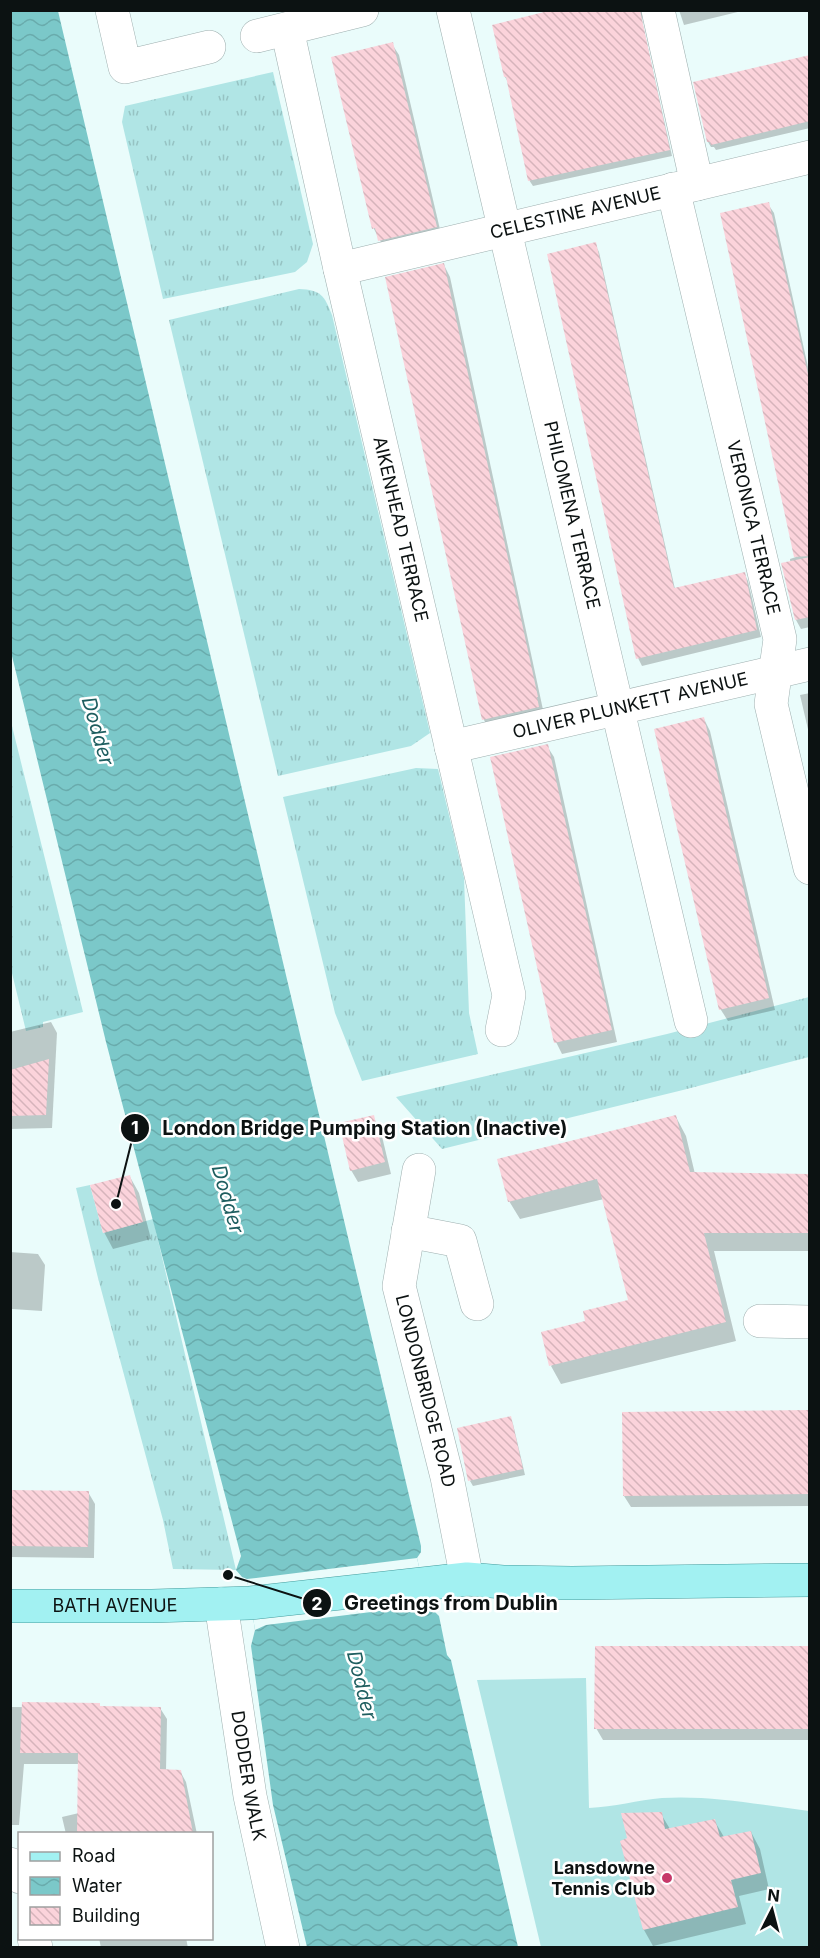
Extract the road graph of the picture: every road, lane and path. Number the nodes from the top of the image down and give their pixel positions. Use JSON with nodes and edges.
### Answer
{"nodes":[{"id":1,"x":112,"y":10,"type":"edge"},
{"id":2,"x":362,"y":10,"type":"edge"},
{"id":3,"x":453,"y":10,"type":"edge"},
{"id":4,"x":658,"y":10,"type":"edge"},
{"id":5,"x":209,"y":47,"type":"dead end"},
{"id":6,"x":810,"y":158,"type":"edge"},
{"id":7,"x":685,"y":187,"type":"junction"},
{"id":8,"x":504,"y":230,"type":"junction"},
{"id":9,"x":340,"y":268,"type":"junction"},
{"id":10,"x":810,"y":664,"type":"edge"},
{"id":11,"x":775,"y":672,"type":"junction"},
{"id":12,"x":617,"y":709,"type":"junction"},
{"id":13,"x":451,"y":747,"type":"junction"},
{"id":14,"x":810,"y":868,"type":"edge"},
{"id":15,"x":691,"y":1021,"type":"dead end"},
{"id":16,"x":502,"y":1030,"type":"dead end"},
{"id":17,"x":419,"y":1170,"type":"dead end"},
{"id":18,"x":408,"y":1231,"type":"junction"},
{"id":19,"x":477,"y":1304,"type":"dead end"},
{"id":20,"x":760,"y":1321,"type":"dead end"},
{"id":21,"x":810,"y":1322,"type":"edge"},
{"id":22,"x":810,"y":1580,"type":"edge"},
{"id":23,"x":447,"y":1582,"type":"junction"},
{"id":24,"x":236,"y":1604,"type":"junction"},
{"id":25,"x":10,"y":1606,"type":"edge"},
{"id":26,"x":283,"y":1947,"type":"edge"}],
"edges":[{"from":1,"to":5,"type":"street"},
{"from":2,"to":9,"type":"street","name":"AIKENHEAD TERRACE"},
{"from":3,"to":8,"type":"street","name":"PHILOMENA TERRACE"},
{"from":4,"to":7,"type":"street","name":"VERONICA TERRACE"},
{"from":6,"to":7,"type":"street","name":"CELESTINE AVENUE"},
{"from":7,"to":8,"type":"street","name":"CELESTINE AVENUE"},
{"from":7,"to":11,"type":"street","name":"VERONICA TERRACE"},
{"from":8,"to":9,"type":"street","name":"CELESTINE AVENUE"},
{"from":8,"to":12,"type":"street","name":"PHILOMENA TERRACE"},
{"from":9,"to":13,"type":"street","name":"AIKENHEAD TERRACE"},
{"from":10,"to":11,"type":"street","name":"OLIVER PLUNKETT AVENUE"},
{"from":11,"to":12,"type":"street","name":"OLIVER PLUNKETT AVENUE"},
{"from":11,"to":14,"type":"street","name":"VERONICA TERRACE"},
{"from":12,"to":13,"type":"street","name":"OLIVER PLUNKETT AVENUE"},
{"from":12,"to":15,"type":"street","name":"PHILOMENA TERRACE"},
{"from":13,"to":16,"type":"street","name":"AIKENHEAD TERRACE"},
{"from":17,"to":18,"type":"street","name":"LONDONBRIDGE ROAD"},
{"from":18,"to":19,"type":"street"},
{"from":18,"to":23,"type":"street","name":"LONDONBRIDGE ROAD"},
{"from":20,"to":21,"type":"street"},
{"from":22,"to":23,"type":"main road"},
{"from":23,"to":24,"type":"main road","name":"BATH AVENUE"},
{"from":24,"to":25,"type":"main road","name":"BATH AVENUE"},
{"from":24,"to":26,"type":"street","name":"DODDER WALK"}]}
